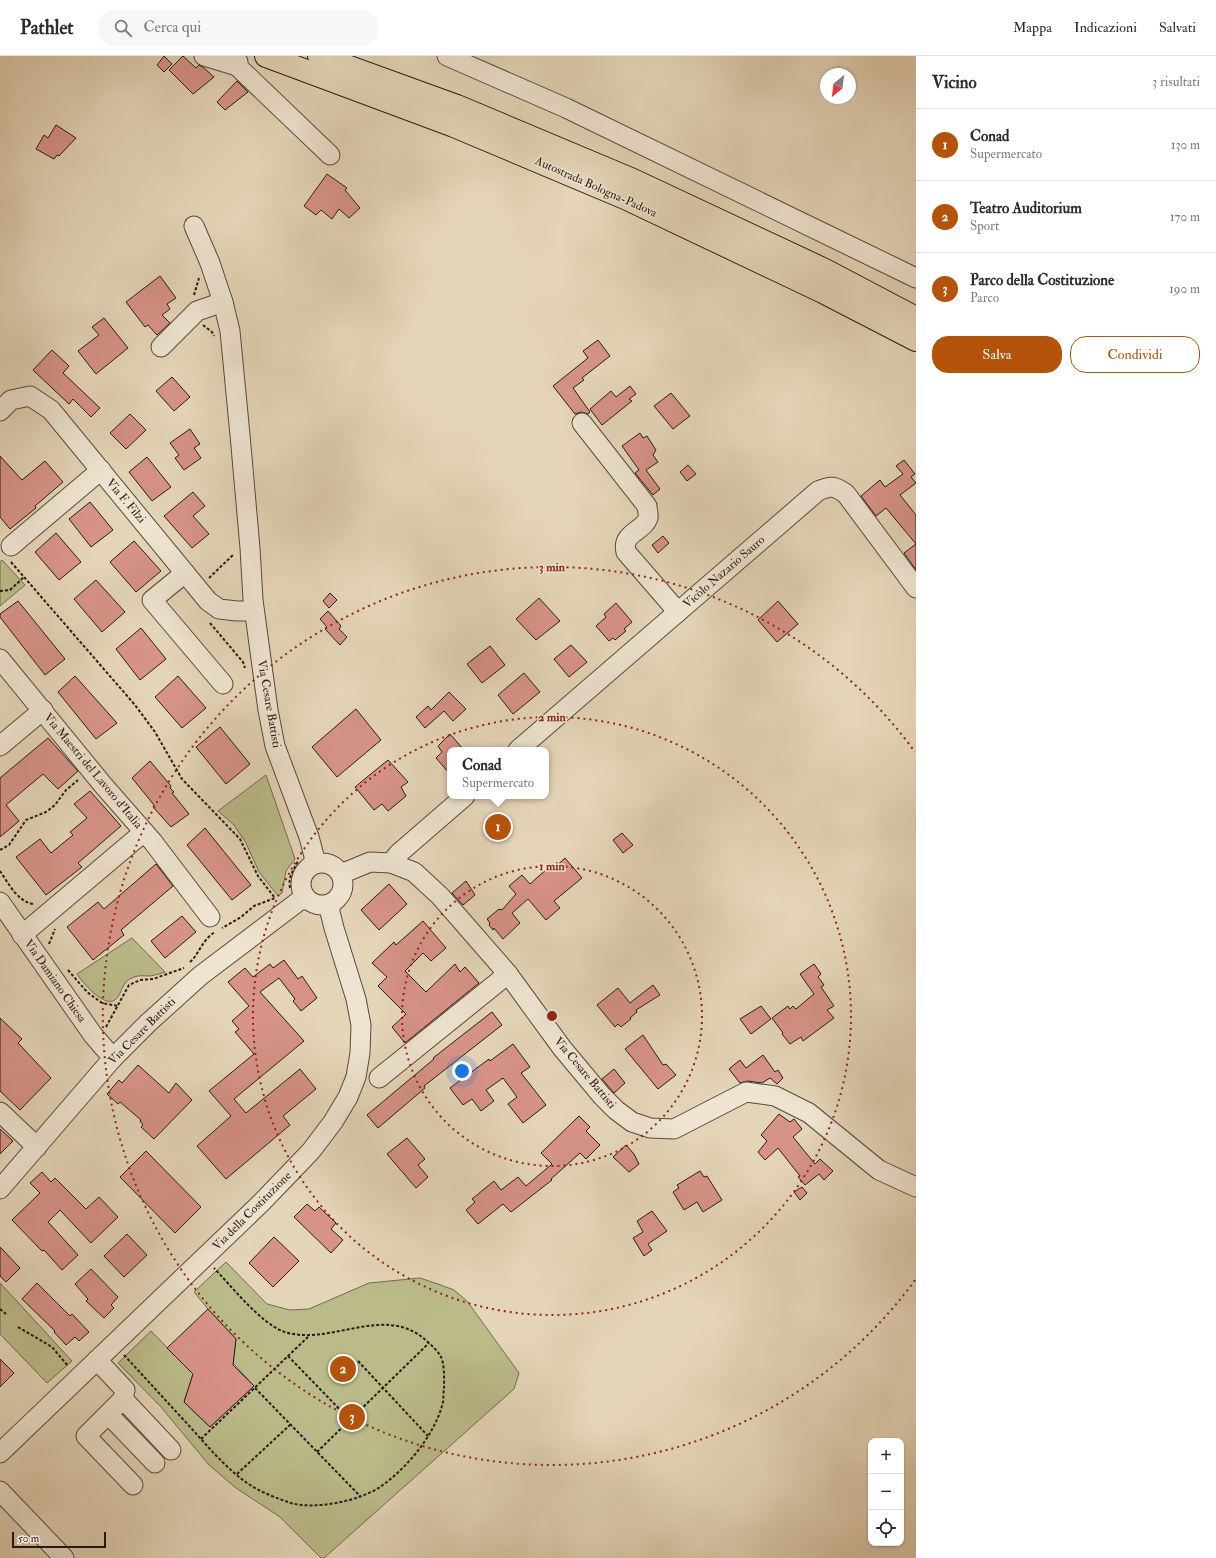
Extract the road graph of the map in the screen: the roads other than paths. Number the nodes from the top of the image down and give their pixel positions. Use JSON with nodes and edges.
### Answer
{"nodes":[{"id":1,"x":204,"y":56,"type":"edge"},
{"id":2,"x":319,"y":56,"type":"edge"},
{"id":3,"x":447,"y":56,"type":"edge"},
{"id":4,"x":274,"y":58,"type":"edge"},
{"id":5,"x":330,"y":155,"type":"dead end"},
{"id":6,"x":194,"y":226,"type":"dead end"},
{"id":7,"x":916,"y":278,"type":"edge"},
{"id":8,"x":223,"y":302,"type":"junction"},
{"id":9,"x":916,"y":318,"type":"edge"},
{"id":10,"x":916,"y":340,"type":"edge"},
{"id":11,"x":161,"y":347,"type":"dead end"},
{"id":12,"x":0,"y":411,"type":"edge"},
{"id":13,"x":582,"y":423,"type":"dead end"},
{"id":14,"x":101,"y":470,"type":"junction"},
{"id":15,"x":10,"y":546,"type":"road end"},
{"id":16,"x":185,"y":573,"type":"junction"},
{"id":17,"x":916,"y":588,"type":"edge"},
{"id":18,"x":254,"y":611,"type":"junction"},
{"id":19,"x":678,"y":612,"type":"junction"},
{"id":20,"x":0,"y":659,"type":"edge"},
{"id":21,"x":223,"y":684,"type":"dead end"},
{"id":22,"x":43,"y":710,"type":"junction"},
{"id":23,"x":0,"y":746,"type":"edge"},
{"id":24,"x":521,"y":747,"type":"edge"},
{"id":25,"x":462,"y":799,"type":"edge"},
{"id":26,"x":144,"y":832,"type":"junction"},
{"id":27,"x":314,"y":864,"type":"junction"},
{"id":28,"x":391,"y":864,"type":"junction"},
{"id":29,"x":341,"y":874,"type":"junction"},
{"id":30,"x":307,"y":899,"type":"junction"},
{"id":31,"x":0,"y":902,"type":"edge"},
{"id":32,"x":330,"y":904,"type":"junction"},
{"id":33,"x":210,"y":917,"type":"dead end"},
{"id":34,"x":22,"y":935,"type":"junction"},
{"id":35,"x":508,"y":974,"type":"junction"},
{"id":36,"x":114,"y":1058,"type":"junction"},
{"id":37,"x":380,"y":1078,"type":"dead end"},
{"id":38,"x":0,"y":1112,"type":"edge"},
{"id":39,"x":37,"y":1147,"type":"junction"},
{"id":40,"x":1,"y":1186,"type":"edge"},
{"id":41,"x":916,"y":1187,"type":"edge"},
{"id":42,"x":97,"y":1360,"type":"junction"},
{"id":43,"x":123,"y":1399,"type":"junction"},
{"id":44,"x":108,"y":1414,"type":"junction"},
{"id":45,"x":171,"y":1450,"type":"dead end"},
{"id":46,"x":0,"y":1453,"type":"edge"},
{"id":47,"x":155,"y":1463,"type":"dead end"},
{"id":48,"x":133,"y":1485,"type":"dead end"},
{"id":49,"x":0,"y":1491,"type":"edge"},
{"id":50,"x":64,"y":1558,"type":"edge"}],
"edges":[{"from":1,"to":5,"type":"street"},
{"from":2,"to":9,"type":"highway","name":"Autostrada Bologna-Padova"},
{"from":3,"to":7,"type":"street"},
{"from":4,"to":10,"type":"highway","name":"Autostrada Bologna-Padova"},
{"from":6,"to":8,"type":"street","name":"Via Cesare Battisti"},
{"from":8,"to":11,"type":"street"},
{"from":8,"to":18,"type":"street","name":"Via Cesare Battisti"},
{"from":12,"to":14,"type":"street","name":"Via F. Filzi"},
{"from":13,"to":19,"type":"street"},
{"from":14,"to":15,"type":"street"},
{"from":14,"to":16,"type":"street","name":"Via F. Filzi"},
{"from":16,"to":18,"type":"street","name":"Via F. Filzi"},
{"from":16,"to":21,"type":"street"},
{"from":17,"to":19,"type":"street","name":"Vicolo Nazario Sauro"},
{"from":18,"to":27,"type":"street","name":"Via Cesare Battisti"},
{"from":19,"to":24,"type":"street","name":"Vicolo Nazario Sauro"},
{"from":20,"to":22,"type":"street","name":"Via Maestri del Lavoro d'Italia"},
{"from":22,"to":23,"type":"street","name":"Via Maestri del Lavoro d'Italia"},
{"from":22,"to":26,"type":"street","name":"Via Maestri del Lavoro d'Italia"},
{"from":25,"to":28,"type":"street"},
{"from":26,"to":33,"type":"street","name":"Via Maestri del Lavoro d'Italia"},
{"from":26,"to":34,"type":"street","name":"Via Maestri del Lavoro d'Italia"},
{"from":27,"to":29,"type":"street"},
{"from":27,"to":30,"type":"street"},
{"from":28,"to":29,"type":"street","name":"Via Cesare Battisti"},
{"from":28,"to":35,"type":"street","name":"Via Cesare Battisti"},
{"from":29,"to":32,"type":"street"},
{"from":30,"to":32,"type":"street"},
{"from":30,"to":36,"type":"street","name":"Via Cesare Battisti"},
{"from":31,"to":34,"type":"street","name":"Via Damiano Chiesa"},
{"from":32,"to":42,"type":"street","name":"Via della Costituzione"},
{"from":34,"to":36,"type":"street","name":"Via Damiano Chiesa"},
{"from":35,"to":37,"type":"street"},
{"from":35,"to":41,"type":"street","name":"Via Cesare Battisti"},
{"from":36,"to":39,"type":"street","name":"Via Cesare Battisti"},
{"from":38,"to":39,"type":"street"},
{"from":39,"to":40,"type":"street","name":"Via Cesare Battisti"},
{"from":42,"to":43,"type":"street"},
{"from":42,"to":46,"type":"street","name":"Via della Costituzione"},
{"from":43,"to":44,"type":"street"},
{"from":43,"to":45,"type":"street"},
{"from":44,"to":47,"type":"street"},
{"from":44,"to":48,"type":"street"},
{"from":49,"to":50,"type":"street"}]}
